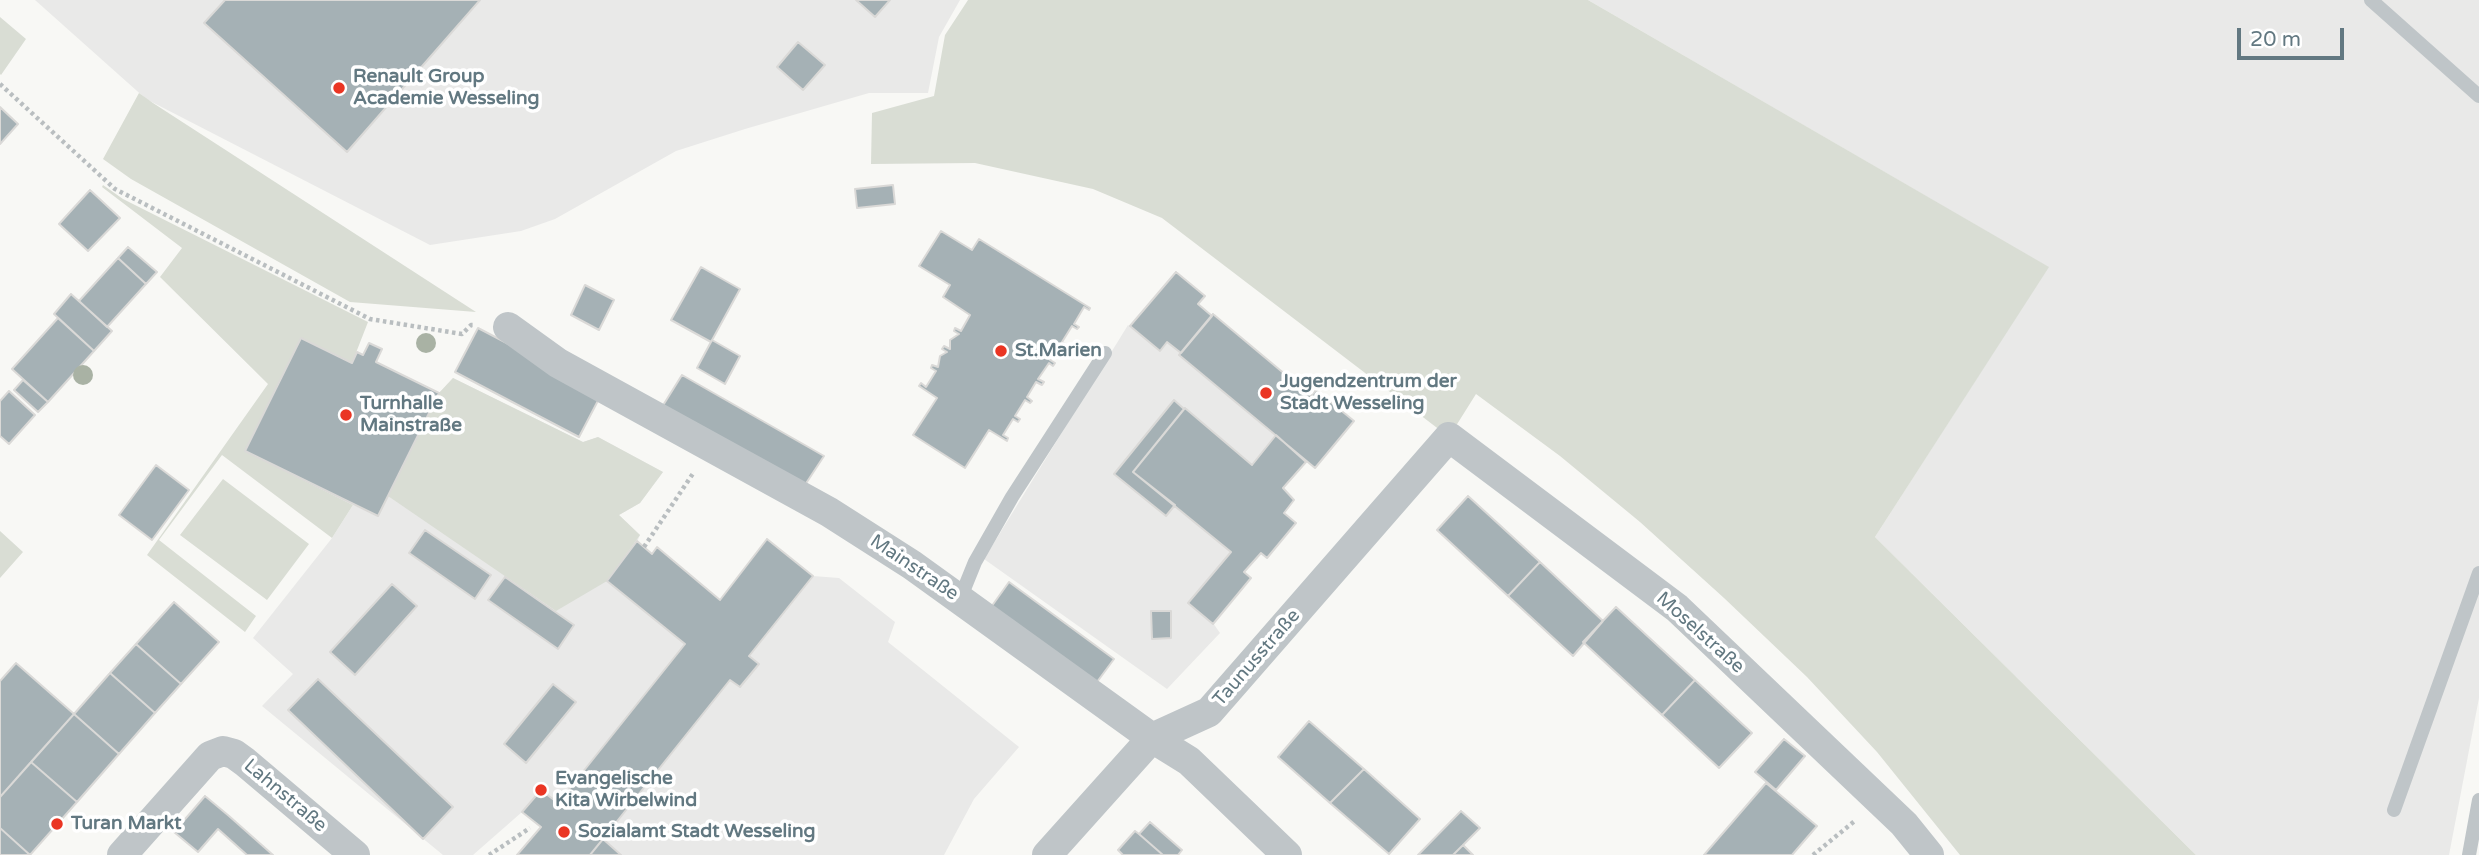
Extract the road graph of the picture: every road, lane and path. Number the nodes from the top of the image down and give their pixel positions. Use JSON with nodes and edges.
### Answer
{"nodes":[{"id":1,"x":2371,"y":0,"type":"edge"},
{"id":2,"x":0,"y":84,"type":"edge"},
{"id":3,"x":2479,"y":96,"type":"edge"},
{"id":4,"x":508,"y":327,"type":"joint"},
{"id":5,"x":1105,"y":353,"type":"dead end"},
{"id":6,"x":1450,"y":437,"type":"joint"},
{"id":7,"x":709,"y":448,"type":"junction"},
{"id":8,"x":644,"y":547,"type":"dead end"},
{"id":9,"x":2479,"y":573,"type":"edge"},
{"id":10,"x":960,"y":599,"type":"junction"},
{"id":11,"x":1152,"y":738,"type":"junction"},
{"id":12,"x":2479,"y":800,"type":"edge"},
{"id":13,"x":2393,"y":810,"type":"dead end"},
{"id":14,"x":530,"y":828,"type":"dead end"},
{"id":15,"x":1828,"y":842,"type":"dead end"},
{"id":16,"x":121,"y":855,"type":"edge"},
{"id":17,"x":355,"y":855,"type":"edge"},
{"id":18,"x":489,"y":855,"type":"edge"},
{"id":19,"x":1047,"y":855,"type":"edge"},
{"id":20,"x":1287,"y":855,"type":"edge"},
{"id":21,"x":1813,"y":855,"type":"edge"},
{"id":22,"x":1929,"y":855,"type":"edge"},
{"id":23,"x":2469,"y":855,"type":"edge"}],
"edges":[{"from":1,"to":3,"type":"lane"},
{"from":2,"to":4,"type":"path"},
{"from":4,"to":7,"type":"street","name":"Mainstraße"},
{"from":5,"to":10,"type":"lane"},
{"from":6,"to":11,"type":"street","name":"Taunusstraße"},
{"from":6,"to":22,"type":"street","name":"Moselstraße"},
{"from":7,"to":8,"type":"path"},
{"from":7,"to":10,"type":"street","name":"Mainstraße"},
{"from":9,"to":13,"type":"lane"},
{"from":10,"to":11,"type":"street","name":"Mainstraße"},
{"from":11,"to":19,"type":"street","name":"Taunusstraße"},
{"from":11,"to":20,"type":"street","name":"Mainstraße"},
{"from":12,"to":23,"type":"lane"},
{"from":14,"to":18,"type":"path"},
{"from":15,"to":21,"type":"path"},
{"from":16,"to":17,"type":"street","name":"Lahnstraße"}]}
